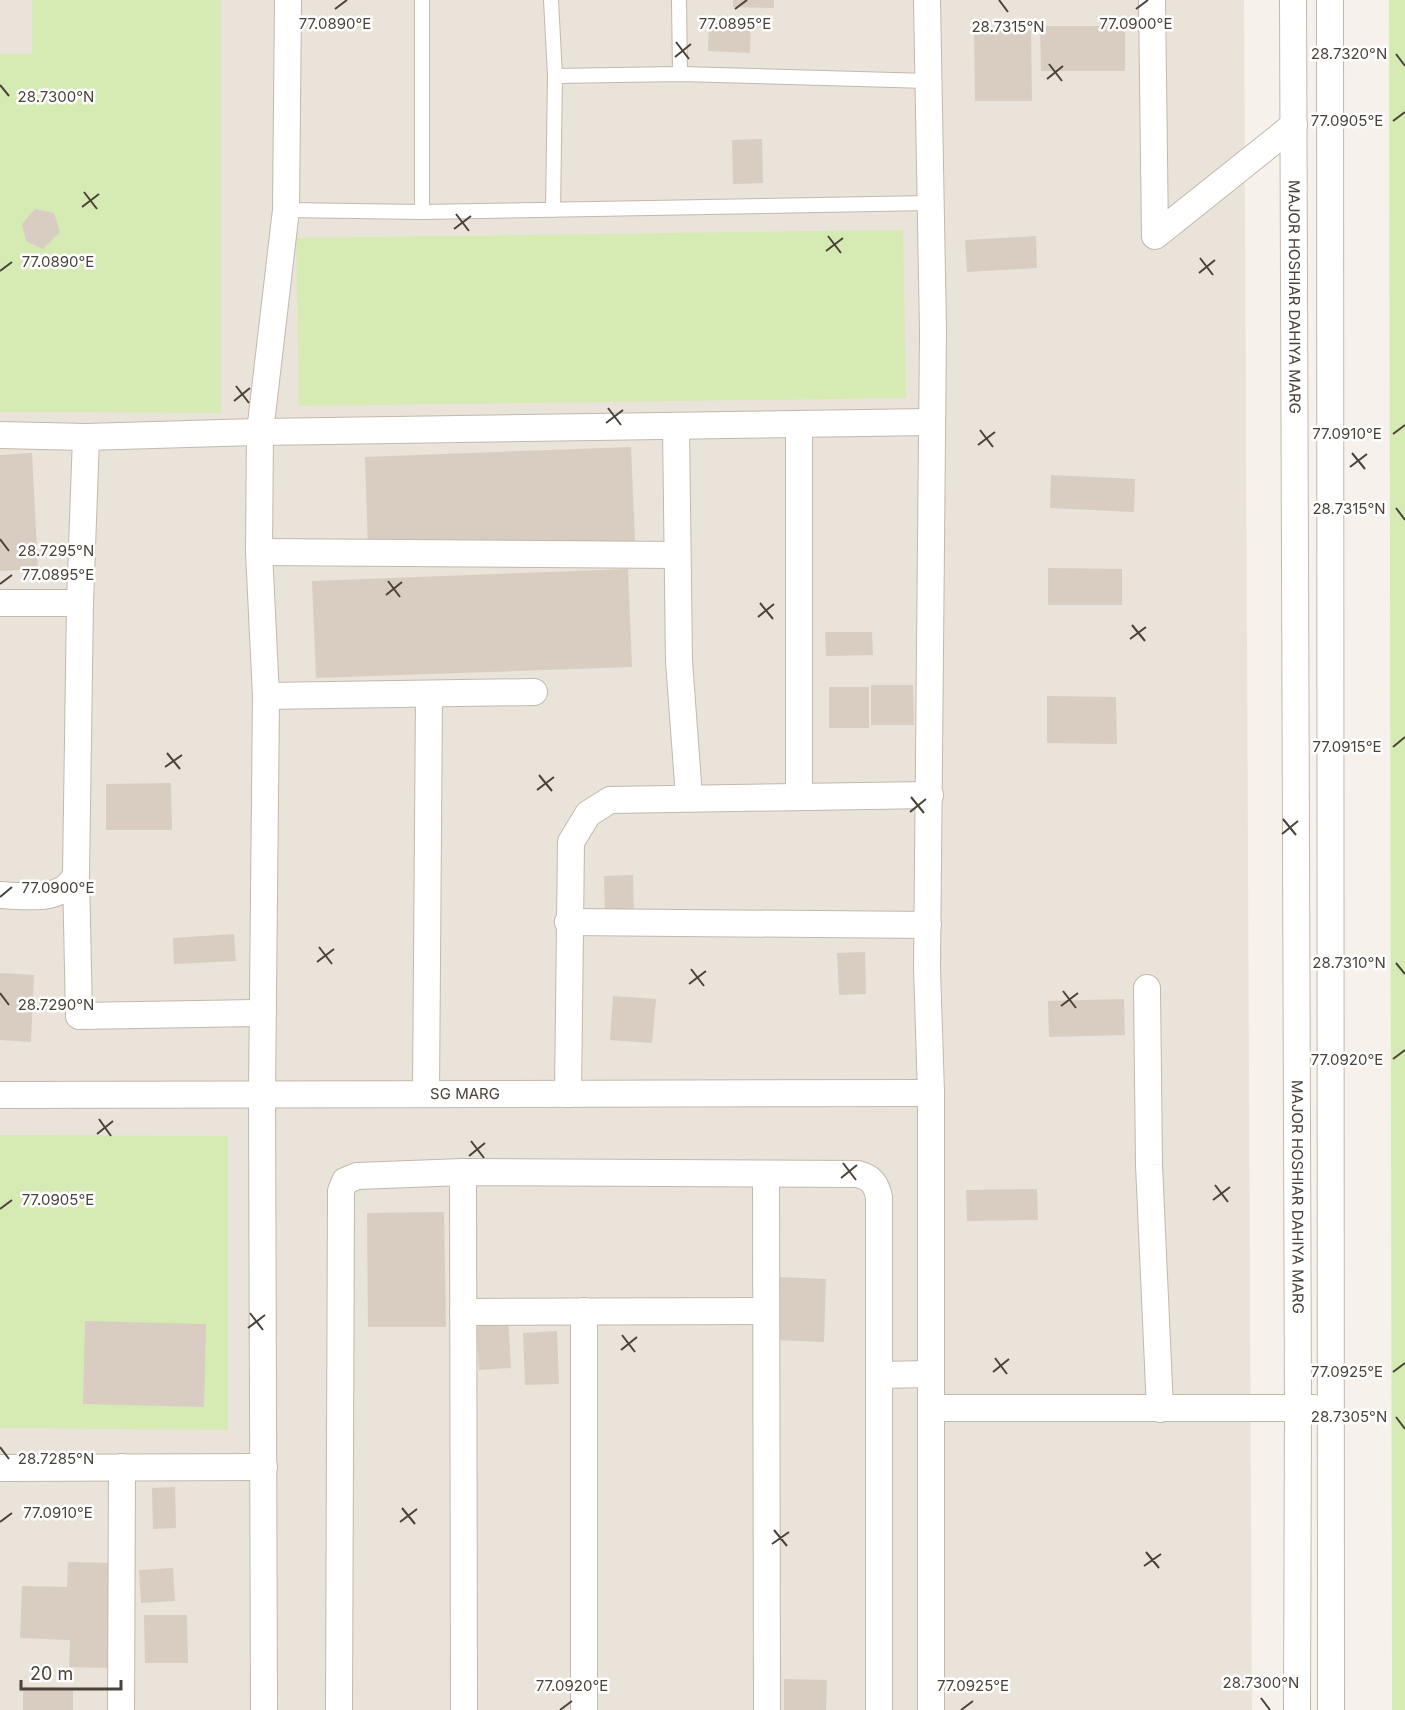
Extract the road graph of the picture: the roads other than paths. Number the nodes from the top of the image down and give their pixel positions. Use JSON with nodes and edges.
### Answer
{"nodes":[{"id":1,"x":288,"y":0,"type":"edge"},
{"id":2,"x":422,"y":0,"type":"edge"},
{"id":3,"x":551,"y":0,"type":"edge"},
{"id":4,"x":679,"y":0,"type":"edge"},
{"id":5,"x":927,"y":0,"type":"edge"},
{"id":6,"x":1152,"y":0,"type":"edge"},
{"id":7,"x":1293,"y":0,"type":"edge"},
{"id":8,"x":1330,"y":0,"type":"edge"},
{"id":9,"x":680,"y":74,"type":"junction"},
{"id":10,"x":555,"y":76,"type":"junction"},
{"id":11,"x":928,"y":81,"type":"junction"},
{"id":12,"x":1294,"y":125,"type":"junction"},
{"id":13,"x":930,"y":203,"type":"junction"},
{"id":14,"x":286,"y":210,"type":"junction"},
{"id":15,"x":553,"y":210,"type":"junction"},
{"id":16,"x":422,"y":212,"type":"junction"},
{"id":17,"x":930,"y":422,"type":"junction"},
{"id":18,"x":799,"y":424,"type":"junction"},
{"id":19,"x":676,"y":427,"type":"junction"},
{"id":20,"x":260,"y":432,"type":"junction"},
{"id":21,"x":0,"y":435,"type":"edge"},
{"id":22,"x":86,"y":437,"type":"junction"},
{"id":23,"x":259,"y":552,"type":"junction"},
{"id":24,"x":676,"y":555,"type":"junction"},
{"id":25,"x":0,"y":603,"type":"edge"},
{"id":26,"x":80,"y":603,"type":"junction"},
{"id":27,"x":534,"y":692,"type":"dead end"},
{"id":28,"x":429,"y":694,"type":"junction"},
{"id":29,"x":266,"y":696,"type":"junction"},
{"id":30,"x":930,"y":795,"type":"junction"},
{"id":31,"x":800,"y":796,"type":"junction"},
{"id":32,"x":689,"y":797,"type":"junction"},
{"id":33,"x":76,"y":875,"type":"junction"},
{"id":34,"x":0,"y":895,"type":"edge"},
{"id":35,"x":568,"y":922,"type":"junction"},
{"id":36,"x":928,"y":925,"type":"junction"},
{"id":37,"x":1147,"y":988,"type":"dead end"},
{"id":38,"x":263,"y":1013,"type":"junction"},
{"id":39,"x":930,"y":1093,"type":"junction"},
{"id":40,"x":426,"y":1094,"type":"junction"},
{"id":41,"x":568,"y":1094,"type":"junction"},
{"id":42,"x":0,"y":1095,"type":"edge"},
{"id":43,"x":262,"y":1095,"type":"junction"},
{"id":44,"x":463,"y":1172,"type":"junction"},
{"id":45,"x":766,"y":1174,"type":"junction"},
{"id":46,"x":584,"y":1311,"type":"junction"},
{"id":47,"x":766,"y":1311,"type":"junction"},
{"id":48,"x":463,"y":1312,"type":"junction"},
{"id":49,"x":879,"y":1374,"type":"junction"},
{"id":50,"x":931,"y":1374,"type":"junction"},
{"id":51,"x":931,"y":1408,"type":"junction"},
{"id":52,"x":1298,"y":1408,"type":"junction"},
{"id":53,"x":1332,"y":1408,"type":"junction"},
{"id":54,"x":1160,"y":1409,"type":"junction"},
{"id":55,"x":122,"y":1467,"type":"junction"},
{"id":56,"x":264,"y":1467,"type":"junction"},
{"id":57,"x":0,"y":1468,"type":"edge"},
{"id":58,"x":121,"y":1710,"type":"edge"},
{"id":59,"x":264,"y":1710,"type":"edge"},
{"id":60,"x":339,"y":1710,"type":"edge"},
{"id":61,"x":464,"y":1710,"type":"edge"},
{"id":62,"x":584,"y":1710,"type":"edge"},
{"id":63,"x":767,"y":1710,"type":"edge"},
{"id":64,"x":879,"y":1710,"type":"edge"},
{"id":65,"x":931,"y":1710,"type":"edge"},
{"id":66,"x":1297,"y":1710,"type":"edge"},
{"id":67,"x":1331,"y":1710,"type":"edge"}],
"edges":[{"from":1,"to":14,"type":"street"},
{"from":2,"to":16,"type":"lane"},
{"from":3,"to":10,"type":"lane"},
{"from":4,"to":9,"type":"lane"},
{"from":5,"to":11,"type":"street"},
{"from":6,"to":12,"type":"street"},
{"from":7,"to":12,"type":"street","name":"MAJOR HOSHIAR DAHIYA MARG"},
{"from":8,"to":53,"type":"street"},
{"from":9,"to":10,"type":"lane"},
{"from":9,"to":11,"type":"lane"},
{"from":10,"to":15,"type":"lane"},
{"from":11,"to":13,"type":"street"},
{"from":12,"to":52,"type":"street","name":"MAJOR HOSHIAR DAHIYA MARG"},
{"from":13,"to":15,"type":"lane"},
{"from":13,"to":17,"type":"street"},
{"from":14,"to":16,"type":"lane"},
{"from":14,"to":20,"type":"street"},
{"from":15,"to":16,"type":"lane"},
{"from":17,"to":18,"type":"street"},
{"from":17,"to":30,"type":"street"},
{"from":18,"to":19,"type":"street"},
{"from":18,"to":31,"type":"street"},
{"from":19,"to":20,"type":"street"},
{"from":19,"to":24,"type":"street"},
{"from":20,"to":22,"type":"street"},
{"from":20,"to":23,"type":"street"},
{"from":21,"to":22,"type":"street"},
{"from":22,"to":26,"type":"street"},
{"from":23,"to":24,"type":"street"},
{"from":23,"to":29,"type":"street"},
{"from":24,"to":32,"type":"street"},
{"from":25,"to":26,"type":"street"},
{"from":26,"to":33,"type":"street"},
{"from":27,"to":28,"type":"street"},
{"from":28,"to":29,"type":"street"},
{"from":28,"to":40,"type":"street"},
{"from":29,"to":38,"type":"street"},
{"from":30,"to":31,"type":"street"},
{"from":30,"to":36,"type":"street"},
{"from":31,"to":32,"type":"street"},
{"from":32,"to":35,"type":"street"},
{"from":33,"to":34,"type":"street"},
{"from":33,"to":38,"type":"street"},
{"from":35,"to":36,"type":"street"},
{"from":35,"to":41,"type":"street"},
{"from":36,"to":39,"type":"street"},
{"from":37,"to":54,"type":"street"},
{"from":38,"to":43,"type":"street"},
{"from":39,"to":41,"type":"street","name":"SG MARG"},
{"from":39,"to":50,"type":"street"},
{"from":40,"to":41,"type":"street","name":"SG MARG"},
{"from":40,"to":43,"type":"street","name":"SG MARG"},
{"from":42,"to":43,"type":"street","name":"SG MARG"},
{"from":43,"to":56,"type":"street"},
{"from":44,"to":45,"type":"street"},
{"from":44,"to":48,"type":"street"},
{"from":44,"to":60,"type":"street"},
{"from":45,"to":47,"type":"street"},
{"from":45,"to":49,"type":"street"},
{"from":46,"to":47,"type":"street"},
{"from":46,"to":48,"type":"street"},
{"from":46,"to":62,"type":"street"},
{"from":47,"to":63,"type":"street"},
{"from":48,"to":61,"type":"street"},
{"from":49,"to":50,"type":"street"},
{"from":49,"to":64,"type":"street"},
{"from":50,"to":51,"type":"street"},
{"from":51,"to":54,"type":"street"},
{"from":51,"to":65,"type":"street"},
{"from":52,"to":53,"type":"street"},
{"from":52,"to":54,"type":"street"},
{"from":52,"to":66,"type":"street","name":"MAJOR HOSHIAR DAHIYA MARG"},
{"from":53,"to":67,"type":"street"},
{"from":55,"to":56,"type":"street"},
{"from":55,"to":57,"type":"street"},
{"from":55,"to":58,"type":"street"},
{"from":56,"to":59,"type":"street"}]}
